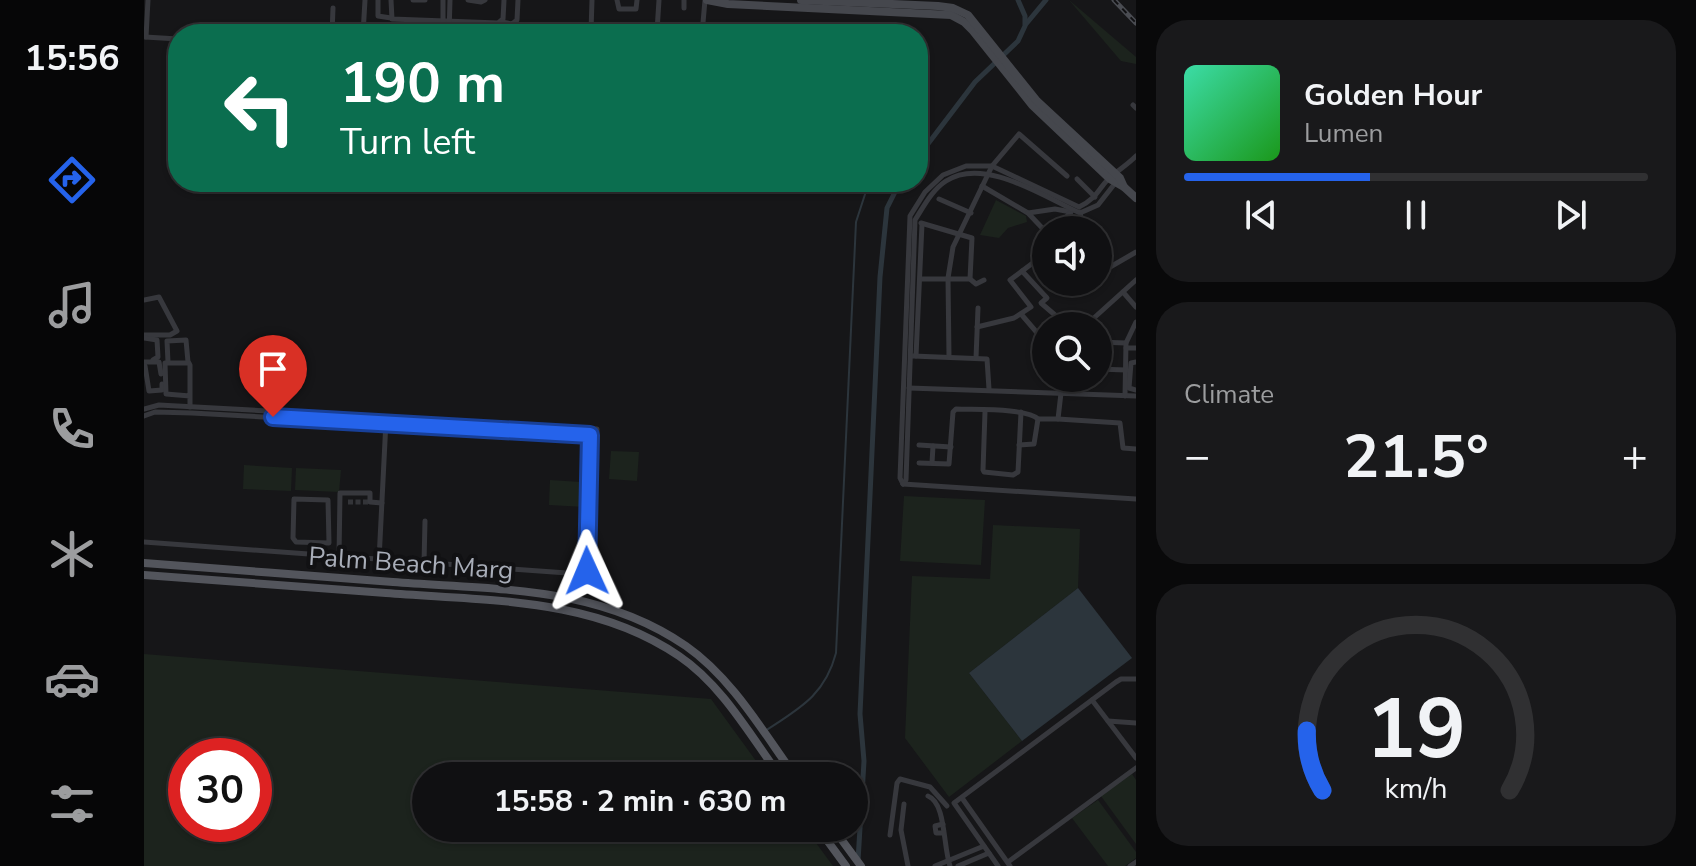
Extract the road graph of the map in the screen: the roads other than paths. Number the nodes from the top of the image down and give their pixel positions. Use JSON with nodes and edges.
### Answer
{"nodes":[{"id":1,"x":148,"y":0,"type":"edge"},
{"id":2,"x":365,"y":0,"type":"edge"},
{"id":3,"x":378,"y":0,"type":"edge"},
{"id":4,"x":391,"y":0,"type":"edge"},
{"id":5,"x":413,"y":0,"type":"edge"},
{"id":6,"x":425,"y":0,"type":"edge"},
{"id":7,"x":443,"y":0,"type":"edge"},
{"id":8,"x":450,"y":0,"type":"edge"},
{"id":9,"x":468,"y":0,"type":"edge"},
{"id":10,"x":485,"y":0,"type":"edge"},
{"id":11,"x":504,"y":0,"type":"edge"},
{"id":12,"x":518,"y":0,"type":"edge"},
{"id":13,"x":592,"y":0,"type":"edge"},
{"id":14,"x":617,"y":0,"type":"edge"},
{"id":15,"x":637,"y":0,"type":"edge"},
{"id":16,"x":659,"y":0,"type":"edge"},
{"id":17,"x":684,"y":0,"type":"edge"},
{"id":18,"x":706,"y":0,"type":"edge"},
{"id":19,"x":801,"y":0,"type":"edge"},
{"id":20,"x":940,"y":3,"type":"edge"},
{"id":21,"x":843,"y":5,"type":"edge"},
{"id":22,"x":333,"y":8,"type":"dead end"},
{"id":23,"x":684,"y":8,"type":"dead end"},
{"id":24,"x":391,"y":18,"type":"junction"},
{"id":25,"x":447,"y":20,"type":"junction"},
{"id":26,"x":501,"y":22,"type":"junction"},
{"id":27,"x":332,"y":24,"type":"edge"},
{"id":28,"x":364,"y":24,"type":"edge"},
{"id":29,"x":446,"y":24,"type":"edge"},
{"id":30,"x":448,"y":24,"type":"edge"},
{"id":31,"x":592,"y":24,"type":"edge"},
{"id":32,"x":657,"y":24,"type":"edge"},
{"id":33,"x":703,"y":24,"type":"edge"},
{"id":34,"x":976,"y":29,"type":"junction"},
{"id":35,"x":145,"y":37,"type":"edge"},
{"id":36,"x":168,"y":38,"type":"edge"},
{"id":37,"x":1136,"y":156,"type":"edge"},
{"id":38,"x":991,"y":169,"type":"junction"},
{"id":39,"x":1067,"y":176,"type":"dead end"},
{"id":40,"x":1077,"y":179,"type":"dead end"},
{"id":41,"x":1117,"y":179,"type":"junction"},
{"id":42,"x":982,"y":186,"type":"junction"},
{"id":43,"x":1095,"y":197,"type":"junction"},
{"id":44,"x":1136,"y":198,"type":"edge"},
{"id":45,"x":939,"y":199,"type":"dead end"},
{"id":46,"x":1080,"y":210,"type":"junction"},
{"id":47,"x":1071,"y":212,"type":"junction"},
{"id":48,"x":971,"y":213,"type":"junction"},
{"id":49,"x":1028,"y":213,"type":"junction"},
{"id":50,"x":1067,"y":216,"type":"edge"},
{"id":51,"x":1081,"y":216,"type":"edge"},
{"id":52,"x":1032,"y":217,"type":"edge"},
{"id":53,"x":913,"y":218,"type":"junction"},
{"id":54,"x":922,"y":224,"type":"junction"},
{"id":55,"x":958,"y":235,"type":"junction"},
{"id":56,"x":1135,"y":256,"type":"edge"},
{"id":57,"x":1032,"y":265,"type":"edge"},
{"id":58,"x":1112,"y":267,"type":"edge"},
{"id":59,"x":1022,"y":271,"type":"junction"},
{"id":60,"x":948,"y":278,"type":"junction"},
{"id":61,"x":920,"y":279,"type":"junction"},
{"id":62,"x":970,"y":279,"type":"junction"},
{"id":63,"x":984,"y":280,"type":"dead end"},
{"id":64,"x":1136,"y":280,"type":"edge"},
{"id":65,"x":1123,"y":292,"type":"junction"},
{"id":66,"x":144,"y":300,"type":"edge"},
{"id":67,"x":1136,"y":307,"type":"edge"},
{"id":68,"x":978,"y":308,"type":"dead end"},
{"id":69,"x":1052,"y":312,"type":"edge"},
{"id":70,"x":1101,"y":312,"type":"edge"},
{"id":71,"x":1021,"y":314,"type":"junction"},
{"id":72,"x":1136,"y":322,"type":"edge"},
{"id":73,"x":977,"y":327,"type":"junction"},
{"id":74,"x":1032,"y":327,"type":"edge"},
{"id":75,"x":144,"y":336,"type":"edge"},
{"id":76,"x":1112,"y":344,"type":"edge"},
{"id":77,"x":1126,"y":346,"type":"junction"},
{"id":78,"x":1136,"y":348,"type":"edge"},
{"id":79,"x":910,"y":356,"type":"junction"},
{"id":80,"x":949,"y":357,"type":"junction"},
{"id":81,"x":976,"y":358,"type":"junction"},
{"id":82,"x":168,"y":362,"type":"junction"},
{"id":83,"x":188,"y":362,"type":"junction"},
{"id":84,"x":1136,"y":362,"type":"edge"},
{"id":85,"x":144,"y":363,"type":"edge"},
{"id":86,"x":1129,"y":374,"type":"edge"},
{"id":87,"x":902,"y":388,"type":"junction"},
{"id":88,"x":910,"y":388,"type":"junction"},
{"id":89,"x":989,"y":389,"type":"junction"},
{"id":90,"x":1061,"y":393,"type":"junction"},
{"id":91,"x":1077,"y":393,"type":"joint"},
{"id":92,"x":1136,"y":393,"type":"edge"},
{"id":93,"x":190,"y":396,"type":"junction"},
{"id":94,"x":1125,"y":396,"type":"junction"},
{"id":95,"x":190,"y":407,"type":"junction"},
{"id":96,"x":144,"y":409,"type":"edge"},
{"id":97,"x":985,"y":412,"type":"junction"},
{"id":98,"x":1021,"y":412,"type":"junction"},
{"id":99,"x":144,"y":416,"type":"edge"},
{"id":100,"x":1038,"y":419,"type":"junction"},
{"id":101,"x":1058,"y":419,"type":"junction"},
{"id":102,"x":386,"y":421,"type":"junction"},
{"id":103,"x":597,"y":429,"type":"junction"},
{"id":104,"x":590,"y":435,"type":"junction"},
{"id":105,"x":919,"y":445,"type":"dead end"},
{"id":106,"x":1019,"y":445,"type":"junction"},
{"id":107,"x":933,"y":446,"type":"junction"},
{"id":108,"x":951,"y":447,"type":"junction"},
{"id":109,"x":1136,"y":449,"type":"edge"},
{"id":110,"x":919,"y":463,"type":"dead end"},
{"id":111,"x":932,"y":463,"type":"junction"},
{"id":112,"x":903,"y":484,"type":"junction"},
{"id":113,"x":1136,"y":499,"type":"edge"},
{"id":114,"x":340,"y":501,"type":"junction"},
{"id":115,"x":348,"y":502,"type":"tunnel mouth"},
{"id":116,"x":382,"y":503,"type":"junction"},
{"id":117,"x":425,"y":521,"type":"dead end"},
{"id":118,"x":144,"y":542,"type":"edge"},
{"id":119,"x":304,"y":542,"type":"junction"},
{"id":120,"x":302,"y":554,"type":"junction"},
{"id":121,"x":339,"y":557,"type":"junction"},
{"id":122,"x":379,"y":560,"type":"junction"},
{"id":123,"x":144,"y":563,"type":"edge"},
{"id":124,"x":424,"y":563,"type":"junction"},
{"id":125,"x":589,"y":566,"type":"junction"},
{"id":126,"x":144,"y":575,"type":"edge"},
{"id":127,"x":1136,"y":679,"type":"edge"},
{"id":128,"x":1092,"y":700,"type":"junction"},
{"id":129,"x":1107,"y":721,"type":"junction"},
{"id":130,"x":1136,"y":723,"type":"edge"},
{"id":131,"x":1136,"y":758,"type":"edge"},
{"id":132,"x":770,"y":762,"type":"edge"},
{"id":133,"x":785,"y":762,"type":"edge"},
{"id":134,"x":1136,"y":768,"type":"edge"},
{"id":135,"x":928,"y":796,"type":"dead end"},
{"id":136,"x":962,"y":798,"type":"junction"},
{"id":137,"x":954,"y":803,"type":"junction"},
{"id":138,"x":904,"y":804,"type":"dead end"},
{"id":139,"x":980,"y":823,"type":"junction"},
{"id":140,"x":971,"y":829,"type":"junction"},
{"id":141,"x":890,"y":835,"type":"dead end"},
{"id":142,"x":828,"y":842,"type":"edge"},
{"id":143,"x":843,"y":842,"type":"edge"},
{"id":144,"x":984,"y":846,"type":"junction"},
{"id":145,"x":989,"y":853,"type":"junction"},
{"id":146,"x":1136,"y":862,"type":"edge"},
{"id":147,"x":949,"y":863,"type":"edge"},
{"id":148,"x":1009,"y":864,"type":"edge"},
{"id":149,"x":846,"y":866,"type":"edge"},
{"id":150,"x":861,"y":866,"type":"edge"},
{"id":151,"x":908,"y":866,"type":"edge"},
{"id":152,"x":935,"y":866,"type":"edge"},
{"id":153,"x":958,"y":866,"type":"edge"},
{"id":154,"x":998,"y":866,"type":"edge"},
{"id":155,"x":1130,"y":866,"type":"edge"}],
"edges":[{"from":1,"to":35,"type":"street"},
{"from":2,"to":28,"type":"street"},
{"from":3,"to":24,"type":"street"},
{"from":4,"to":24,"type":"street"},
{"from":5,"to":6,"type":"street"},
{"from":7,"to":25,"type":"street"},
{"from":8,"to":25,"type":"street"},
{"from":9,"to":10,"type":"street"},
{"from":11,"to":26,"type":"street"},
{"from":12,"to":26,"type":"street"},
{"from":13,"to":31,"type":"street"},
{"from":14,"to":15,"type":"street"},
{"from":16,"to":32,"type":"street"},
{"from":17,"to":23,"type":"street"},
{"from":18,"to":21,"type":"main road"},
{"from":18,"to":33,"type":"street"},
{"from":19,"to":21,"type":"main road"},
{"from":20,"to":21,"type":"main road"},
{"from":20,"to":34,"type":"main road"},
{"from":21,"to":34,"type":"main road"},
{"from":22,"to":27,"type":"street"},
{"from":24,"to":25,"type":"street"},
{"from":25,"to":26,"type":"street"},
{"from":25,"to":29,"type":"street"},
{"from":25,"to":30,"type":"street"},
{"from":34,"to":41,"type":"main road"},
{"from":35,"to":36,"type":"street"},
{"from":37,"to":41,"type":"street"},
{"from":38,"to":39,"type":"street"},
{"from":38,"to":42,"type":"street"},
{"from":38,"to":46,"type":"street"},
{"from":38,"to":53,"type":"street"},
{"from":40,"to":43,"type":"street"},
{"from":41,"to":43,"type":"street"},
{"from":41,"to":44,"type":"main road"},
{"from":41,"to":46,"type":"street"},
{"from":42,"to":48,"type":"street"},
{"from":42,"to":49,"type":"street"},
{"from":43,"to":46,"type":"street"},
{"from":45,"to":48,"type":"street"},
{"from":46,"to":47,"type":"street"},
{"from":46,"to":51,"type":"street"},
{"from":47,"to":49,"type":"street"},
{"from":47,"to":50,"type":"street"},
{"from":48,"to":55,"type":"street"},
{"from":49,"to":52,"type":"street"},
{"from":53,"to":54,"type":"street"},
{"from":53,"to":79,"type":"street"},
{"from":54,"to":55,"type":"street"},
{"from":54,"to":61,"type":"street"},
{"from":55,"to":60,"type":"street"},
{"from":55,"to":62,"type":"street"},
{"from":56,"to":58,"type":"street"},
{"from":57,"to":59,"type":"street"},
{"from":59,"to":69,"type":"street"},
{"from":59,"to":71,"type":"street"},
{"from":60,"to":61,"type":"street"},
{"from":60,"to":62,"type":"street"},
{"from":60,"to":80,"type":"street"},
{"from":61,"to":79,"type":"street"},
{"from":62,"to":63,"type":"street"},
{"from":64,"to":65,"type":"street"},
{"from":65,"to":67,"type":"street"},
{"from":65,"to":70,"type":"street"},
{"from":66,"to":75,"type":"street"},
{"from":68,"to":73,"type":"street"},
{"from":71,"to":73,"type":"street"},
{"from":71,"to":74,"type":"street"},
{"from":72,"to":77,"type":"street"},
{"from":73,"to":81,"type":"street"},
{"from":75,"to":85,"type":"street"},
{"from":76,"to":77,"type":"street"},
{"from":77,"to":78,"type":"street"},
{"from":77,"to":86,"type":"street"},
{"from":79,"to":80,"type":"street"},
{"from":79,"to":87,"type":"street"},
{"from":79,"to":88,"type":"street"},
{"from":80,"to":81,"type":"street"},
{"from":81,"to":89,"type":"street"},
{"from":82,"to":83,"type":"street"},
{"from":82,"to":83,"type":"street"},
{"from":82,"to":93,"type":"street"},
{"from":83,"to":93,"type":"street"},
{"from":84,"to":86,"type":"street"},
{"from":85,"to":85,"type":"street"},
{"from":86,"to":92,"type":"street"},
{"from":86,"to":94,"type":"street"},
{"from":87,"to":88,"type":"street"},
{"from":87,"to":112,"type":"street"},
{"from":88,"to":89,"type":"street"},
{"from":88,"to":112,"type":"street"},
{"from":89,"to":90,"type":"street"},
{"from":90,"to":91,"type":"street"},
{"from":90,"to":101,"type":"street"},
{"from":91,"to":94,"type":"street"},
{"from":92,"to":94,"type":"street"},
{"from":93,"to":95,"type":"street"},
{"from":95,"to":96,"type":"street"},
{"from":95,"to":102,"type":"street"},
{"from":97,"to":98,"type":"street"},
{"from":97,"to":106,"type":"street"},
{"from":97,"to":108,"type":"street"},
{"from":98,"to":100,"type":"street"},
{"from":98,"to":106,"type":"street"},
{"from":99,"to":102,"type":"street"},
{"from":100,"to":101,"type":"street"},
{"from":100,"to":106,"type":"street"},
{"from":101,"to":109,"type":"street"},
{"from":102,"to":103,"type":"street"},
{"from":102,"to":104,"type":"street"},
{"from":102,"to":116,"type":"street"},
{"from":103,"to":104,"type":"street"},
{"from":103,"to":125,"type":"street"},
{"from":104,"to":125,"type":"street"},
{"from":105,"to":107,"type":"street"},
{"from":107,"to":108,"type":"street"},
{"from":107,"to":111,"type":"street"},
{"from":108,"to":111,"type":"street"},
{"from":110,"to":111,"type":"street"},
{"from":112,"to":113,"type":"street"},
{"from":114,"to":115,"type":"street"},
{"from":114,"to":116,"type":"street"},
{"from":114,"to":121,"type":"street"},
{"from":116,"to":122,"type":"street"},
{"from":117,"to":124,"type":"street"},
{"from":118,"to":120,"type":"street"},
{"from":119,"to":119,"type":"street"},
{"from":119,"to":120,"type":"street"},
{"from":120,"to":121,"type":"street"},
{"from":121,"to":122,"type":"street"},
{"from":122,"to":124,"type":"street"},
{"from":123,"to":133,"type":"main road","name":"Palm Beach Marg"},
{"from":124,"to":125,"type":"street"},
{"from":126,"to":132,"type":"main road","name":"Palm Beach Marg"},
{"from":127,"to":128,"type":"street"},
{"from":128,"to":129,"type":"street"},
{"from":128,"to":136,"type":"street"},
{"from":129,"to":130,"type":"street"},
{"from":129,"to":131,"type":"street"},
{"from":134,"to":148,"type":"street"},
{"from":135,"to":147,"type":"street"},
{"from":136,"to":137,"type":"street"},
{"from":136,"to":139,"type":"street"},
{"from":137,"to":140,"type":"street"},
{"from":137,"to":141,"type":"street"},
{"from":138,"to":151,"type":"street"},
{"from":139,"to":140,"type":"street"},
{"from":139,"to":148,"type":"street"},
{"from":140,"to":144,"type":"street"},
{"from":142,"to":149,"type":"main road"},
{"from":143,"to":150,"type":"main road"},
{"from":144,"to":145,"type":"street"},
{"from":144,"to":147,"type":"street"},
{"from":145,"to":153,"type":"street"},
{"from":145,"to":154,"type":"street"},
{"from":146,"to":155,"type":"street"},
{"from":147,"to":152,"type":"street"}]}
